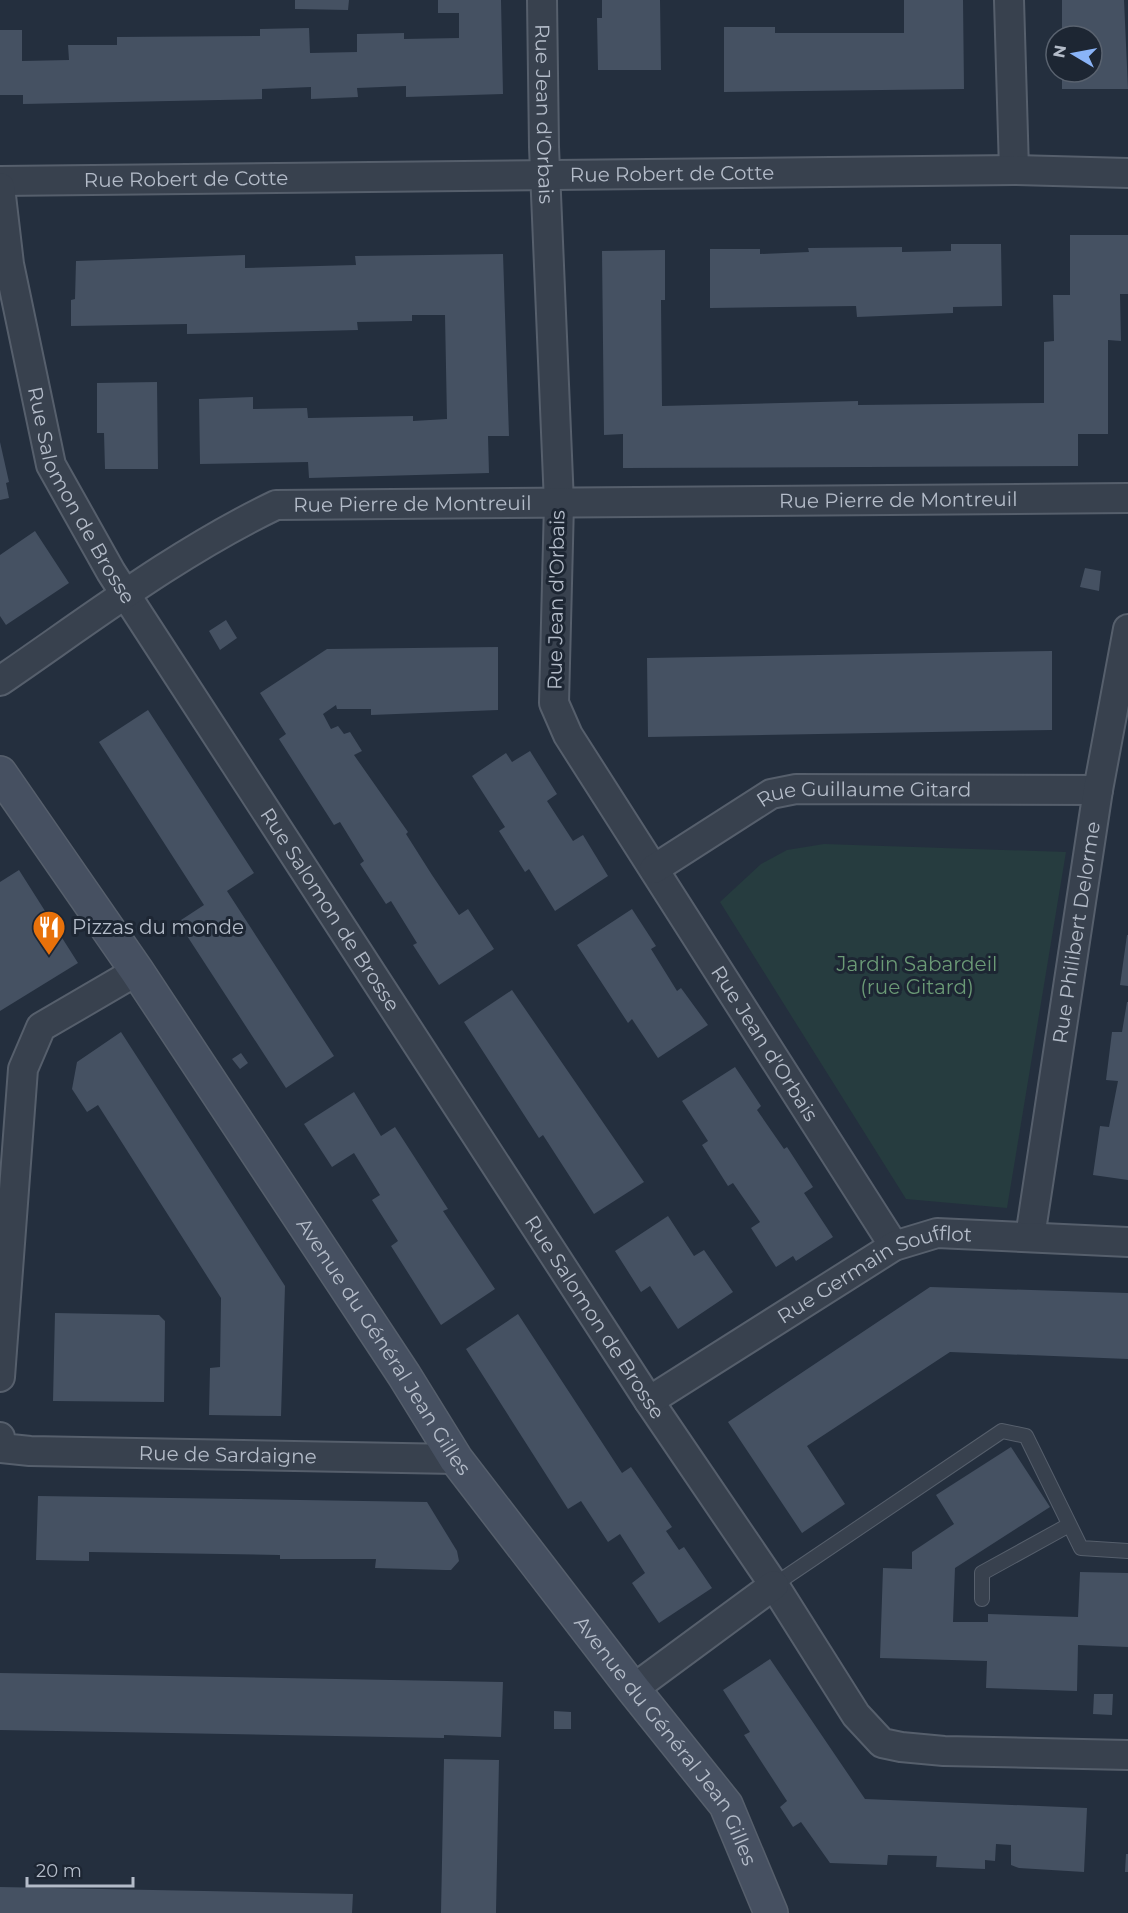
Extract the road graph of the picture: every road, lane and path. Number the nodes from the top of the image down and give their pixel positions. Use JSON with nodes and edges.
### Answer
{"nodes":[{"id":1,"x":542,"y":0,"type":"edge"},
{"id":2,"x":1009,"y":0,"type":"edge"},
{"id":3,"x":1014,"y":170,"type":"junction"},
{"id":4,"x":1128,"y":173,"type":"edge"},
{"id":5,"x":545,"y":174,"type":"junction"},
{"id":6,"x":0,"y":181,"type":"edge"},
{"id":7,"x":0,"y":187,"type":"edge"},
{"id":8,"x":1128,"y":498,"type":"edge"},
{"id":9,"x":559,"y":503,"type":"junction"},
{"id":10,"x":124,"y":596,"type":"junction"},
{"id":11,"x":1128,"y":629,"type":"edge"},
{"id":12,"x":0,"y":681,"type":"edge"},
{"id":13,"x":0,"y":773,"type":"edge"},
{"id":14,"x":1098,"y":790,"type":"junction"},
{"id":15,"x":654,"y":869,"type":"junction"},
{"id":16,"x":137,"y":971,"type":"junction"},
{"id":17,"x":1030,"y":1237,"type":"junction"},
{"id":18,"x":1128,"y":1242,"type":"edge"},
{"id":19,"x":894,"y":1246,"type":"junction"},
{"id":20,"x":0,"y":1377,"type":"edge"},
{"id":21,"x":649,"y":1401,"type":"junction"},
{"id":22,"x":0,"y":1449,"type":"edge"},
{"id":23,"x":456,"y":1459,"type":"junction"},
{"id":24,"x":1070,"y":1525,"type":"junction"},
{"id":25,"x":1128,"y":1551,"type":"edge"},
{"id":26,"x":774,"y":1586,"type":"junction"},
{"id":27,"x":982,"y":1599,"type":"dead end"},
{"id":28,"x":633,"y":1689,"type":"junction"},
{"id":29,"x":1128,"y":1755,"type":"edge"},
{"id":30,"x":771,"y":1913,"type":"edge"}],
"edges":[{"from":1,"to":5,"type":"street","name":"Rue Jean d'Orbais"},
{"from":2,"to":3,"type":"street"},
{"from":3,"to":4,"type":"street","name":"Rue Robert de Cotte"},
{"from":3,"to":5,"type":"street","name":"Rue Robert de Cotte"},
{"from":5,"to":6,"type":"street","name":"Rue Robert de Cotte"},
{"from":5,"to":9,"type":"street","name":"Rue Jean d'Orbais"},
{"from":7,"to":10,"type":"street","name":"Rue Salomon de Brosse"},
{"from":8,"to":9,"type":"street","name":"Rue Pierre de Montreuil"},
{"from":9,"to":10,"type":"street","name":"Rue Pierre de Montreuil"},
{"from":9,"to":15,"type":"street","name":"Rue Jean d'Orbais"},
{"from":10,"to":12,"type":"street","name":"Rue Pierre de Montreuil"},
{"from":10,"to":21,"type":"street","name":"Rue Salomon de Brosse"},
{"from":11,"to":14,"type":"street","name":"Rue Philibert Delorme"},
{"from":13,"to":16,"type":"main road","name":"Avenue du Général Jean Gilles"},
{"from":14,"to":15,"type":"street","name":"Rue Guillaume Gitard"},
{"from":14,"to":17,"type":"street","name":"Rue Philibert Delorme"},
{"from":15,"to":19,"type":"street","name":"Rue Jean d'Orbais"},
{"from":16,"to":20,"type":"street"},
{"from":16,"to":23,"type":"main road","name":"Avenue du Général Jean Gilles"},
{"from":17,"to":18,"type":"street","name":"Rue Germain Soufflot"},
{"from":17,"to":19,"type":"street","name":"Rue Germain Soufflot"},
{"from":19,"to":21,"type":"street","name":"Rue Germain Soufflot"},
{"from":21,"to":26,"type":"street","name":"Rue Salomon de Brosse"},
{"from":22,"to":23,"type":"street","name":"Rue de Sardaigne"},
{"from":23,"to":28,"type":"main road","name":"Avenue du Général Jean Gilles"},
{"from":24,"to":25,"type":"lane"},
{"from":24,"to":26,"type":"lane"},
{"from":24,"to":27,"type":"lane"},
{"from":26,"to":28,"type":"street"},
{"from":26,"to":29,"type":"street","name":"Rue Salomon de Brosse"},
{"from":28,"to":30,"type":"main road","name":"Avenue du Général Jean Gilles"}]}
